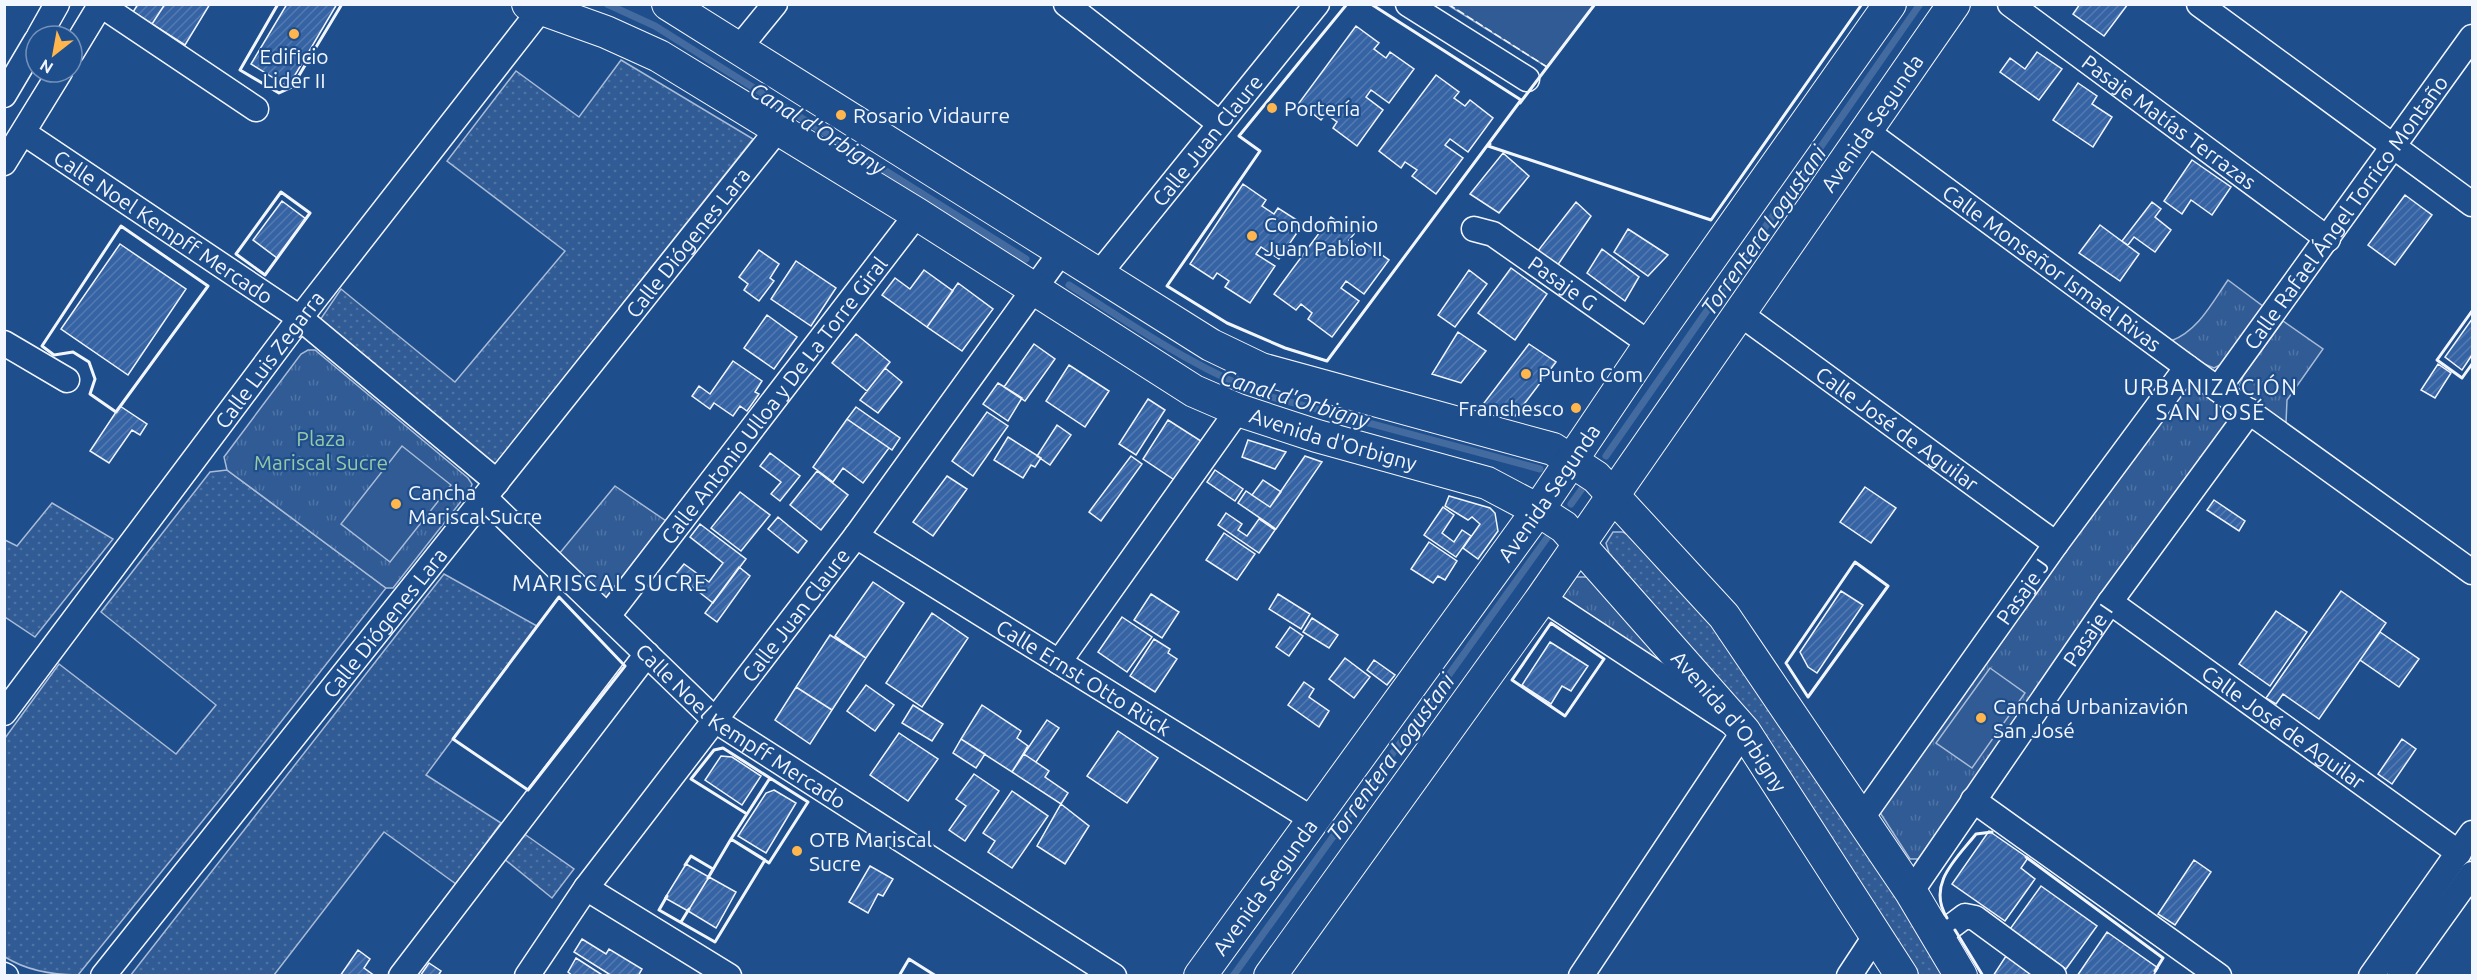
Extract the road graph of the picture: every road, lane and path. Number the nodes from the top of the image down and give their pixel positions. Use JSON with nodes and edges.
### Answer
{"nodes":[{"id":1,"x":57,"y":4,"type":"edge"},
{"id":2,"x":668,"y":4,"type":"edge"},
{"id":3,"x":775,"y":4,"type":"edge"},
{"id":4,"x":1066,"y":4,"type":"edge"},
{"id":5,"x":1317,"y":4,"type":"edge"},
{"id":6,"x":1408,"y":4,"type":"edge"},
{"id":7,"x":1890,"y":4,"type":"edge"},
{"id":8,"x":1954,"y":4,"type":"edge"},
{"id":9,"x":2010,"y":4,"type":"edge"},
{"id":10,"x":2199,"y":4,"type":"edge"},
{"id":11,"x":101,"y":5,"type":"edge"},
{"id":12,"x":535,"y":7,"type":"edge"},
{"id":13,"x":46,"y":24,"type":"edge"},
{"id":14,"x":84,"y":33,"type":"edge"},
{"id":15,"x":2472,"y":37,"type":"edge"},
{"id":16,"x":740,"y":48,"type":"junction"},
{"id":17,"x":24,"y":61,"type":"edge"},
{"id":18,"x":1527,"y":79,"type":"dead end"},
{"id":19,"x":53,"y":84,"type":"edge"},
{"id":20,"x":4,"y":96,"type":"edge"},
{"id":21,"x":256,"y":108,"type":"dead end"},
{"id":22,"x":1219,"y":123,"type":"junction"},
{"id":23,"x":29,"y":124,"type":"junction"},
{"id":24,"x":778,"y":129,"type":"junction"},
{"id":25,"x":1866,"y":131,"type":"junction"},
{"id":26,"x":2394,"y":148,"type":"junction"},
{"id":27,"x":4,"y":163,"type":"edge"},
{"id":28,"x":2472,"y":204,"type":"edge"},
{"id":29,"x":917,"y":214,"type":"junction"},
{"id":30,"x":1474,"y":229,"type":"dead end"},
{"id":31,"x":2328,"y":238,"type":"junction"},
{"id":32,"x":1062,"y":252,"type":"junction"},
{"id":33,"x":1099,"y":274,"type":"junction"},
{"id":34,"x":1034,"y":290,"type":"junction"},
{"id":35,"x":1739,"y":313,"type":"junction"},
{"id":36,"x":300,"y":318,"type":"junction"},
{"id":37,"x":4,"y":343,"type":"edge"},
{"id":38,"x":1650,"y":344,"type":"junction"},
{"id":39,"x":2187,"y":367,"type":"junction"},
{"id":40,"x":67,"y":380,"type":"dead end"},
{"id":41,"x":2218,"y":389,"type":"junction"},
{"id":42,"x":1238,"y":410,"type":"junction"},
{"id":43,"x":2250,"y":411,"type":"junction"},
{"id":44,"x":1571,"y":459,"type":"junction"},
{"id":45,"x":491,"y":490,"type":"junction"},
{"id":46,"x":1613,"y":494,"type":"junction"},
{"id":47,"x":1538,"y":510,"type":"junction"},
{"id":48,"x":856,"y":536,"type":"junction"},
{"id":49,"x":1579,"y":542,"type":"junction"},
{"id":50,"x":2056,"y":544,"type":"junction"},
{"id":51,"x":2472,"y":572,"type":"edge"},
{"id":52,"x":1542,"y":598,"type":"junction"},
{"id":53,"x":2110,"y":602,"type":"junction"},
{"id":54,"x":608,"y":616,"type":"junction"},
{"id":55,"x":647,"y":654,"type":"junction"},
{"id":56,"x":1059,"y":662,"type":"junction"},
{"id":57,"x":4,"y":712,"type":"edge"},
{"id":58,"x":716,"y":721,"type":"junction"},
{"id":59,"x":1744,"y":731,"type":"junction"},
{"id":60,"x":1973,"y":800,"type":"junction"},
{"id":61,"x":1312,"y":819,"type":"junction"},
{"id":62,"x":1861,"y":819,"type":"junction"},
{"id":63,"x":2466,"y":843,"type":"edge"},
{"id":64,"x":2472,"y":874,"type":"edge"},
{"id":65,"x":586,"y":888,"type":"junction"},
{"id":66,"x":1911,"y":892,"type":"junction"},
{"id":67,"x":1876,"y":934,"type":"junction"},
{"id":68,"x":1937,"y":937,"type":"junction"},
{"id":69,"x":103,"y":975,"type":"edge"},
{"id":70,"x":401,"y":975,"type":"edge"},
{"id":71,"x":527,"y":975,"type":"edge"},
{"id":72,"x":729,"y":975,"type":"edge"},
{"id":73,"x":1114,"y":975,"type":"edge"},
{"id":74,"x":1200,"y":975,"type":"edge"},
{"id":75,"x":1270,"y":975,"type":"edge"},
{"id":76,"x":1581,"y":975,"type":"edge"},
{"id":77,"x":1849,"y":975,"type":"edge"},
{"id":78,"x":1902,"y":975,"type":"edge"},
{"id":79,"x":1961,"y":975,"type":"edge"},
{"id":80,"x":2054,"y":975,"type":"edge"},
{"id":81,"x":2219,"y":975,"type":"edge"},
{"id":82,"x":2371,"y":975,"type":"edge"},
{"id":83,"x":2399,"y":975,"type":"edge"}],
"edges":[{"from":1,"to":13,"type":"street"},
{"from":2,"to":16,"type":"main road"},
{"from":3,"to":16,"type":"street"},
{"from":4,"to":22,"type":"street"},
{"from":5,"to":22,"type":"street","name":"Calle Juan Claure"},
{"from":6,"to":18,"type":"street"},
{"from":7,"to":38,"type":"main road","name":"Avenida Segunda"},
{"from":8,"to":25,"type":"main road","name":"Avenida Segunda"},
{"from":9,"to":31,"type":"street","name":"Pasaje Matías Terrazas"},
{"from":10,"to":26,"type":"street"},
{"from":11,"to":14,"type":"street"},
{"from":11,"to":21,"type":"street"},
{"from":12,"to":24,"type":"main road","name":"Avenida d'Orbigny"},
{"from":12,"to":36,"type":"street","name":"Calle Luis Zegarra"},
{"from":15,"to":26,"type":"street","name":"Calle Rafael Ángel Torrico Montaño"},
{"from":16,"to":32,"type":"main road"},
{"from":17,"to":20,"type":"street"},
{"from":19,"to":23,"type":"street"},
{"from":20,"to":23,"type":"street","name":"Calle Noel Kempff Mercado"},
{"from":22,"to":33,"type":"street","name":"Calle Juan Claure"},
{"from":23,"to":27,"type":"street"},
{"from":23,"to":36,"type":"street","name":"Calle Noel Kempff Mercado"},
{"from":24,"to":29,"type":"main road","name":"Avenida d'Orbigny"},
{"from":24,"to":45,"type":"street","name":"Calle Diógenes Lara"},
{"from":25,"to":35,"type":"main road","name":"Avenida Segunda"},
{"from":25,"to":39,"type":"street","name":"Calle Monseñor Ismael Rivas"},
{"from":26,"to":28,"type":"street"},
{"from":26,"to":31,"type":"street","name":"Calle Rafael Ángel Torrico Montaño"},
{"from":29,"to":34,"type":"main road","name":"Avenida d'Orbigny"},
{"from":29,"to":54,"type":"street","name":"Calle Antonio Ulloa y De La Torre Giral"},
{"from":30,"to":38,"type":"street","name":"Pasaje G"},
{"from":31,"to":41,"type":"street","name":"Calle Rafael Ángel Torrico Montaño"},
{"from":32,"to":33,"type":"main road"},
{"from":32,"to":34,"type":"street","name":"Calle Juan Claure"},
{"from":33,"to":44,"type":"main road"},
{"from":34,"to":42,"type":"main road","name":"Avenida d'Orbigny"},
{"from":34,"to":48,"type":"street","name":"Calle Juan Claure"},
{"from":35,"to":46,"type":"main road","name":"Avenida Segunda"},
{"from":35,"to":50,"type":"street","name":"Calle José de Aguilar"},
{"from":36,"to":45,"type":"street","name":"Calle Noel Kempff Mercado"},
{"from":36,"to":57,"type":"street","name":"Calle Luis Zegarra"},
{"from":37,"to":40,"type":"street"},
{"from":38,"to":44,"type":"main road","name":"Avenida Segunda"},
{"from":39,"to":41,"type":"street","name":"Calle Monseñor Ismael Rivas"},
{"from":39,"to":50,"type":"street","name":"Pasaje J"},
{"from":41,"to":43,"type":"street","name":"Calle Monseñor Ismael Rivas"},
{"from":42,"to":47,"type":"main road","name":"Avenida d'Orbigny"},
{"from":42,"to":56,"type":"street"},
{"from":43,"to":51,"type":"street","name":"Calle Monseñor Ismael Rivas"},
{"from":43,"to":53,"type":"street","name":"Pasaje I"},
{"from":44,"to":46,"type":"main road"},
{"from":44,"to":47,"type":"main road","name":"Avenida Segunda"},
{"from":45,"to":54,"type":"street","name":"Calle Noel Kempff Mercado"},
{"from":45,"to":69,"type":"street","name":"Calle Diógenes Lara"},
{"from":46,"to":49,"type":"main road","name":"Avenida Segunda"},
{"from":46,"to":62,"type":"main road"},
{"from":47,"to":49,"type":"main road","name":"Avenida d'Orbigny"},
{"from":47,"to":61,"type":"main road","name":"Avenida Segunda"},
{"from":48,"to":56,"type":"street","name":"Calle Ernst Otto Rück"},
{"from":48,"to":58,"type":"street","name":"Calle Juan Claure"},
{"from":49,"to":52,"type":"main road","name":"Avenida Segunda"},
{"from":49,"to":59,"type":"main road","name":"Avenida d'Orbigny"},
{"from":50,"to":62,"type":"street","name":"Pasaje J"},
{"from":52,"to":59,"type":"street"},
{"from":52,"to":75,"type":"main road","name":"Avenida Segunda"},
{"from":53,"to":60,"type":"street","name":"Pasaje I"},
{"from":53,"to":63,"type":"street","name":"Calle José de Aguilar"},
{"from":54,"to":55,"type":"street","name":"Calle Noel Kempff Mercado"},
{"from":55,"to":58,"type":"street","name":"Calle Noel Kempff Mercado"},
{"from":55,"to":70,"type":"street"},
{"from":56,"to":61,"type":"street","name":"Calle Ernst Otto Rück"},
{"from":58,"to":65,"type":"street","name":"Calle Juan Claure"},
{"from":58,"to":73,"type":"street","name":"Calle Noel Kempff Mercado"},
{"from":59,"to":67,"type":"main road","name":"Avenida d'Orbigny"},
{"from":59,"to":76,"type":"street"},
{"from":60,"to":66,"type":"street","name":"Pasaje I"},
{"from":60,"to":81,"type":"street"},
{"from":61,"to":74,"type":"main road","name":"Avenida Segunda"},
{"from":62,"to":66,"type":"main road"},
{"from":63,"to":82,"type":"street"},
{"from":64,"to":83,"type":"street"},
{"from":65,"to":71,"type":"street","name":"Calle Juan Claure"},
{"from":65,"to":72,"type":"street"},
{"from":66,"to":68,"type":"main road"},
{"from":67,"to":77,"type":"street"},
{"from":67,"to":78,"type":"main road","name":"Avenida d'Orbigny"},
{"from":68,"to":79,"type":"main road"},
{"from":68,"to":80,"type":"street"}]}
